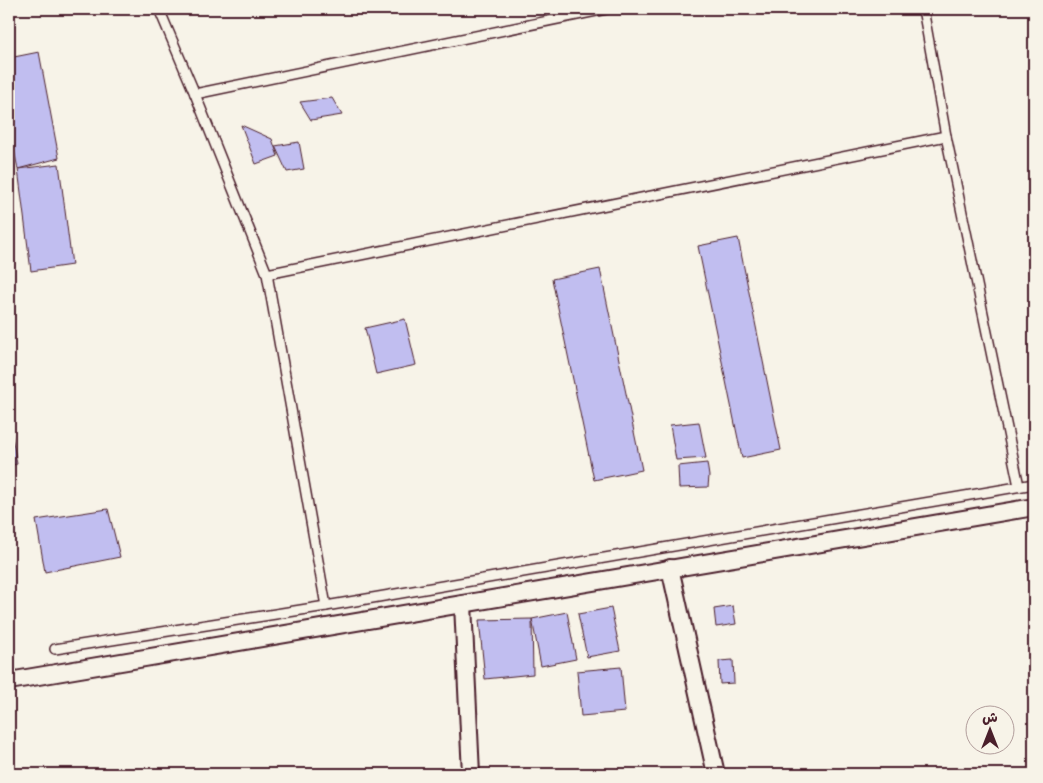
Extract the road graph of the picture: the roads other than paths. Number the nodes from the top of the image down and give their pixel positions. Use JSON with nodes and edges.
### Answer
{"nodes":[{"id":1,"x":158,"y":9,"type":"edge"},
{"id":2,"x":606,"y":9,"type":"edge"},
{"id":3,"x":923,"y":9,"type":"edge"},
{"id":4,"x":195,"y":94,"type":"junction"},
{"id":5,"x":946,"y":136,"type":"junction"},
{"id":6,"x":267,"y":274,"type":"junction"},
{"id":7,"x":1034,"y":484,"type":"edge"},
{"id":8,"x":1019,"y":486,"type":"junction"},
{"id":9,"x":1034,"y":506,"type":"edge"},
{"id":10,"x":670,"y":568,"type":"junction"},
{"id":11,"x":462,"y":604,"type":"junction"},
{"id":12,"x":326,"y":606,"type":"junction"},
{"id":13,"x":56,"y":649,"type":"dead end"},
{"id":14,"x":9,"y":681,"type":"edge"},
{"id":15,"x":471,"y":774,"type":"edge"},
{"id":16,"x":716,"y":774,"type":"edge"}],
"edges":[{"from":1,"to":4,"type":"lane"},
{"from":2,"to":4,"type":"lane"},
{"from":3,"to":5,"type":"lane"},
{"from":4,"to":6,"type":"lane"},
{"from":5,"to":6,"type":"lane"},
{"from":5,"to":8,"type":"lane"},
{"from":6,"to":12,"type":"lane"},
{"from":7,"to":8,"type":"lane"},
{"from":8,"to":12,"type":"lane"},
{"from":9,"to":10,"type":"street"},
{"from":10,"to":11,"type":"street"},
{"from":10,"to":16,"type":"street"},
{"from":11,"to":14,"type":"street"},
{"from":11,"to":15,"type":"street"},
{"from":12,"to":13,"type":"lane"}]}
